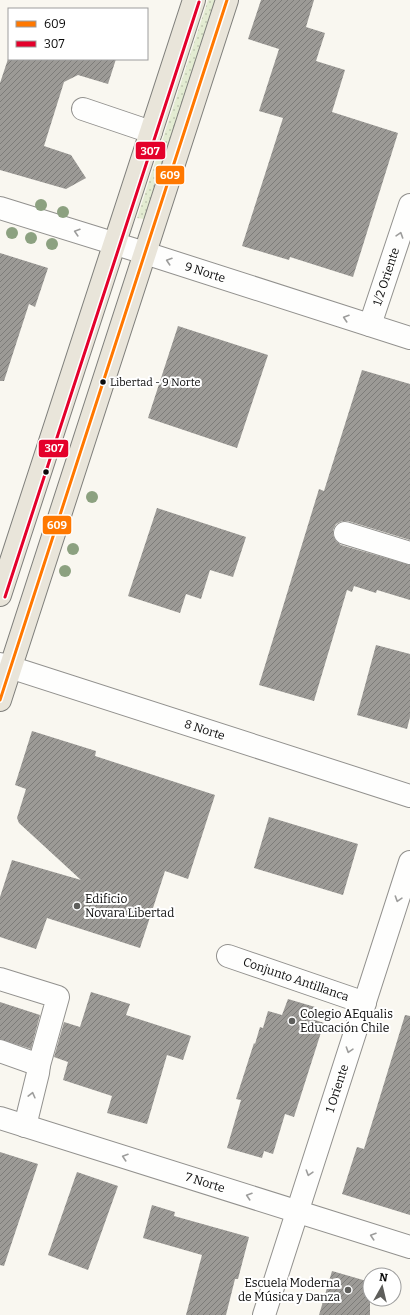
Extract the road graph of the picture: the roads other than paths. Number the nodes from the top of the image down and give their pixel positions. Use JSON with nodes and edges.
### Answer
{"nodes":[{"id":1,"x":194,"y":0,"type":"edge"},
{"id":2,"x":227,"y":0,"type":"edge"},
{"id":3,"x":84,"y":109,"type":"dead end"},
{"id":4,"x":151,"y":132,"type":"junction"},
{"id":5,"x":410,"y":205,"type":"edge"},
{"id":6,"x":0,"y":208,"type":"edge"},
{"id":7,"x":114,"y":244,"type":"junction"},
{"id":8,"x":145,"y":253,"type":"junction"},
{"id":9,"x":370,"y":325,"type":"junction"},
{"id":10,"x":410,"y":338,"type":"edge"},
{"id":11,"x":345,"y":533,"type":"dead end"},
{"id":12,"x":410,"y":553,"type":"edge"},
{"id":13,"x":0,"y":595,"type":"edge"},
{"id":14,"x":5,"y":666,"type":"edge"},
{"id":15,"x":0,"y":700,"type":"edge"},
{"id":16,"x":410,"y":796,"type":"edge"},
{"id":17,"x":410,"y":862,"type":"edge"},
{"id":18,"x":228,"y":956,"type":"dead end"},
{"id":19,"x":0,"y":979,"type":"edge"},
{"id":20,"x":365,"y":1002,"type":"junction"},
{"id":21,"x":0,"y":1051,"type":"edge"},
{"id":22,"x":39,"y":1064,"type":"junction"},
{"id":23,"x":0,"y":1118,"type":"edge"},
{"id":24,"x":25,"y":1126,"type":"junction"},
{"id":25,"x":297,"y":1212,"type":"junction"},
{"id":26,"x":410,"y":1247,"type":"edge"},
{"id":27,"x":264,"y":1315,"type":"edge"}],
"edges":[{"from":1,"to":4,"type":"main road"},
{"from":2,"to":8,"type":"main road"},
{"from":3,"to":4,"type":"street"},
{"from":4,"to":7,"type":"main road"},
{"from":9,"to":5,"type":"street","name":"1/2 Oriente","one_way":true},
{"from":7,"to":6,"type":"street","name":"9 Norte","one_way":true},
{"from":7,"to":8,"type":"street","name":"9 Norte"},
{"from":7,"to":13,"type":"main road"},
{"from":9,"to":8,"type":"street","name":"9 Norte","one_way":true},
{"from":8,"to":14,"type":"main road"},
{"from":9,"to":10,"type":"street","name":"9 Norte"},
{"from":11,"to":12,"type":"street"},
{"from":14,"to":15,"type":"main road"},
{"from":14,"to":16,"type":"street","name":"8 Norte"},
{"from":17,"to":20,"type":"street","name":"1 Oriente","one_way":true},
{"from":18,"to":20,"type":"street","name":"Conjunto Antillanca"},
{"from":19,"to":22,"type":"street"},
{"from":20,"to":25,"type":"street","name":"1 Oriente","one_way":true},
{"from":21,"to":22,"type":"street"},
{"from":24,"to":22,"type":"street","one_way":true},
{"from":23,"to":24,"type":"street","name":"7 Norte"},
{"from":25,"to":24,"type":"street","name":"7 Norte","one_way":true},
{"from":26,"to":25,"type":"street","name":"7 Norte","one_way":true},
{"from":25,"to":27,"type":"street","name":"1 Oriente"}]}
